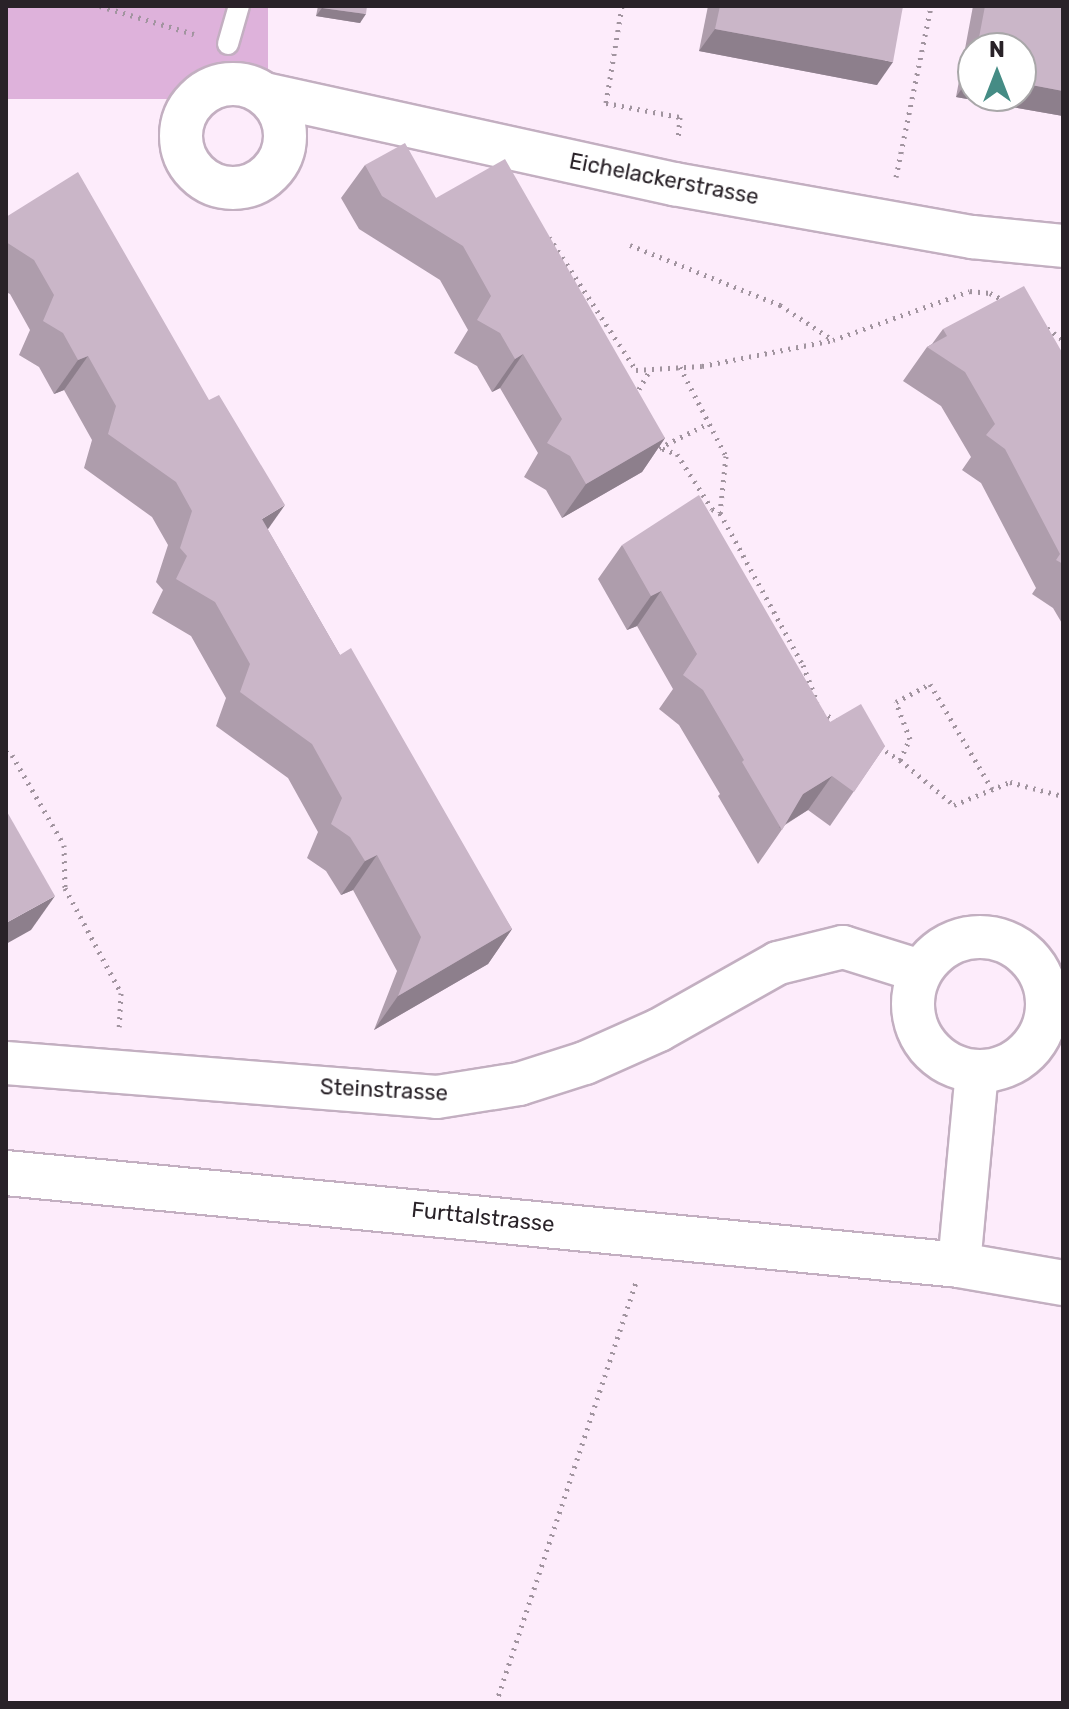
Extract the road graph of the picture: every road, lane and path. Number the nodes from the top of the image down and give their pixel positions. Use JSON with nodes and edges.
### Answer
{"nodes":[{"id":1,"x":100,"y":6,"type":"edge"},
{"id":2,"x":239,"y":6,"type":"edge"},
{"id":3,"x":622,"y":6,"type":"edge"},
{"id":4,"x":931,"y":6,"type":"edge"},
{"id":5,"x":228,"y":44,"type":"joint"},
{"id":6,"x":269,"y":95,"type":"dead end"},
{"id":7,"x":674,"y":184,"type":"junction"},
{"id":8,"x":888,"y":221,"type":"junction"},
{"id":9,"x":548,"y":235,"type":"edge"},
{"id":10,"x":630,"y":245,"type":"dead end"},
{"id":11,"x":1063,"y":246,"type":"edge"},
{"id":12,"x":1017,"y":307,"type":"edge"},
{"id":13,"x":1040,"y":323,"type":"edge"},
{"id":14,"x":833,"y":340,"type":"junction"},
{"id":15,"x":1063,"y":340,"type":"edge"},
{"id":16,"x":680,"y":367,"type":"junction"},
{"id":17,"x":650,"y":369,"type":"junction"},
{"id":18,"x":629,"y":406,"type":"edge"},
{"id":19,"x":709,"y":423,"type":"junction"},
{"id":20,"x":650,"y":442,"type":"edge"},
{"id":21,"x":658,"y":449,"type":"junction"},
{"id":22,"x":720,"y":513,"type":"junction"},
{"id":23,"x":847,"y":728,"type":"edge"},
{"id":24,"x":874,"y":744,"type":"edge"},
{"id":25,"x":6,"y":752,"type":"edge"},
{"id":26,"x":900,"y":760,"type":"junction"},
{"id":27,"x":992,"y":789,"type":"junction"},
{"id":28,"x":1063,"y":796,"type":"edge"},
{"id":29,"x":920,"y":971,"type":"junction"},
{"id":30,"x":1055,"y":1015,"type":"edge"},
{"id":31,"x":118,"y":1031,"type":"dead end"},
{"id":32,"x":6,"y":1063,"type":"edge"},
{"id":33,"x":977,"y":1072,"type":"junction"},
{"id":34,"x":6,"y":1173,"type":"edge"},
{"id":35,"x":959,"y":1265,"type":"junction"},
{"id":36,"x":1063,"y":1283,"type":"edge"},
{"id":37,"x":631,"y":1297,"type":"dead end"},
{"id":38,"x":496,"y":1703,"type":"edge"}],
"edges":[{"from":1,"to":5,"type":"path"},
{"from":2,"to":5,"type":"lane"},
{"from":3,"to":7,"type":"path"},
{"from":4,"to":8,"type":"path"},
{"from":6,"to":7,"type":"street","name":"Eichelackerstrasse"},
{"from":7,"to":8,"type":"street","name":"Eichelackerstrasse"},
{"from":8,"to":11,"type":"street","name":"Eichelackerstrasse"},
{"from":9,"to":17,"type":"path"},
{"from":10,"to":14,"type":"path"},
{"from":12,"to":14,"type":"path"},
{"from":13,"to":15,"type":"path"},
{"from":14,"to":16,"type":"path"},
{"from":16,"to":17,"type":"path"},
{"from":16,"to":19,"type":"path"},
{"from":17,"to":18,"type":"path"},
{"from":19,"to":21,"type":"path"},
{"from":19,"to":22,"type":"path"},
{"from":20,"to":21,"type":"path"},
{"from":21,"to":22,"type":"path"},
{"from":22,"to":23,"type":"path"},
{"from":24,"to":26,"type":"path"},
{"from":25,"to":31,"type":"path"},
{"from":26,"to":27,"type":"path"},
{"from":26,"to":27,"type":"path"},
{"from":27,"to":28,"type":"path"},
{"from":29,"to":30,"type":"street"},
{"from":29,"to":32,"type":"street","name":"Steinstrasse"},
{"from":29,"to":33,"type":"street"},
{"from":30,"to":33,"type":"street"},
{"from":33,"to":35,"type":"street"},
{"from":34,"to":35,"type":"main road","name":"Furttalstrasse"},
{"from":35,"to":36,"type":"main road","name":"Furttalstrasse"},
{"from":37,"to":38,"type":"path"}]}
